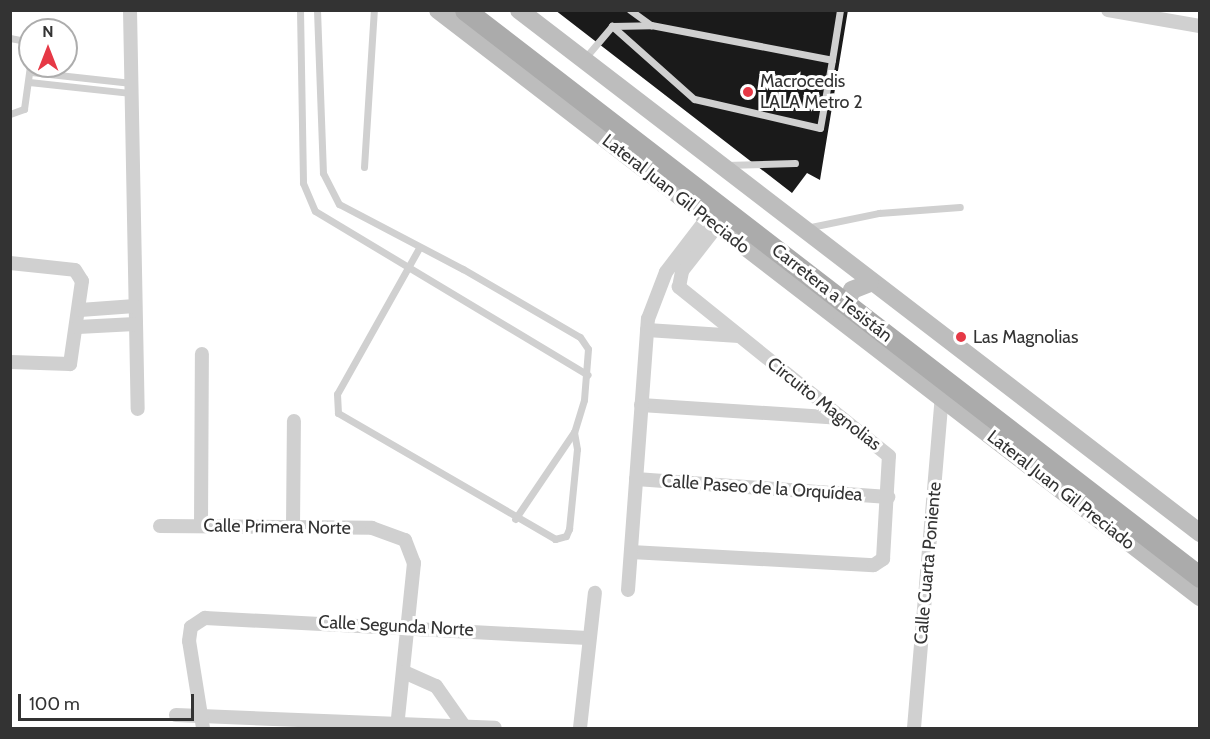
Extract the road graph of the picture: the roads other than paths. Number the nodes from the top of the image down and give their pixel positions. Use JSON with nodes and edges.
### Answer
{"nodes":[{"id":1,"x":130,"y":10,"type":"edge"},
{"id":2,"x":300,"y":10,"type":"edge"},
{"id":3,"x":317,"y":10,"type":"edge"},
{"id":4,"x":374,"y":10,"type":"edge"},
{"id":5,"x":438,"y":10,"type":"edge"},
{"id":6,"x":465,"y":10,"type":"edge"},
{"id":7,"x":489,"y":10,"type":"edge"},
{"id":8,"x":519,"y":10,"type":"edge"},
{"id":9,"x":630,"y":10,"type":"edge"},
{"id":10,"x":840,"y":10,"type":"edge"},
{"id":11,"x":1108,"y":10,"type":"edge"},
{"id":12,"x":651,"y":25,"type":"junction"},
{"id":13,"x":612,"y":26,"type":"junction"},
{"id":14,"x":1200,"y":26,"type":"edge"},
{"id":15,"x":584,"y":60,"type":"junction"},
{"id":16,"x":832,"y":60,"type":"junction"},
{"id":17,"x":79,"y":77,"type":"joint"},
{"id":18,"x":29,"y":78,"type":"edge"},
{"id":19,"x":102,"y":79,"type":"junction"},
{"id":20,"x":29,"y":82,"type":"junction"},
{"id":21,"x":78,"y":87,"type":"junction"},
{"id":22,"x":131,"y":88,"type":"junction"},
{"id":23,"x":101,"y":90,"type":"junction"},
{"id":24,"x":10,"y":114,"type":"edge"},
{"id":25,"x":795,"y":163,"type":"dead end"},
{"id":26,"x":364,"y":166,"type":"dead end"},
{"id":27,"x":717,"y":166,"type":"junction"},
{"id":28,"x":960,"y":207,"type":"dead end"},
{"id":29,"x":713,"y":221,"type":"junction"},
{"id":30,"x":801,"y":230,"type":"junction"},
{"id":31,"x":419,"y":248,"type":"junction"},
{"id":32,"x":10,"y":263,"type":"edge"},
{"id":33,"x":407,"y":267,"type":"junction"},
{"id":34,"x":819,"y":274,"type":"junction"},
{"id":35,"x":851,"y":299,"type":"junction"},
{"id":36,"x":135,"y":306,"type":"junction"},
{"id":37,"x":80,"y":310,"type":"junction"},
{"id":38,"x":135,"y":324,"type":"junction"},
{"id":39,"x":78,"y":327,"type":"junction"},
{"id":40,"x":646,"y":330,"type":"junction"},
{"id":41,"x":739,"y":336,"type":"junction"},
{"id":42,"x":202,"y":354,"type":"dead end"},
{"id":43,"x":10,"y":362,"type":"edge"},
{"id":44,"x":588,"y":375,"type":"junction"},
{"id":45,"x":942,"y":398,"type":"junction"},
{"id":46,"x":641,"y":405,"type":"junction"},
{"id":47,"x":138,"y":408,"type":"dead end"},
{"id":48,"x":842,"y":418,"type":"junction"},
{"id":49,"x":294,"y":421,"type":"dead end"},
{"id":50,"x":574,"y":432,"type":"junction"},
{"id":51,"x":636,"y":479,"type":"junction"},
{"id":52,"x":888,"y":497,"type":"junction"},
{"id":53,"x":515,"y":519,"type":"junction"},
{"id":54,"x":160,"y":526,"type":"dead end"},
{"id":55,"x":201,"y":526,"type":"junction"},
{"id":56,"x":293,"y":527,"type":"junction"},
{"id":57,"x":1200,"y":533,"type":"edge"},
{"id":58,"x":631,"y":552,"type":"junction"},
{"id":59,"x":1200,"y":558,"type":"edge"},
{"id":60,"x":1200,"y":577,"type":"edge"},
{"id":61,"x":628,"y":590,"type":"dead end"},
{"id":62,"x":595,"y":593,"type":"dead end"},
{"id":63,"x":1200,"y":597,"type":"edge"},
{"id":64,"x":409,"y":626,"type":"junction"},
{"id":65,"x":587,"y":638,"type":"junction"},
{"id":66,"x":404,"y":672,"type":"junction"},
{"id":67,"x":176,"y":715,"type":"dead end"},
{"id":68,"x":202,"y":722,"type":"edge"},
{"id":69,"x":307,"y":725,"type":"edge"},
{"id":70,"x":397,"y":725,"type":"edge"},
{"id":71,"x":464,"y":726,"type":"junction"},
{"id":72,"x":495,"y":729,"type":"edge"},
{"id":73,"x":580,"y":729,"type":"edge"},
{"id":74,"x":914,"y":729,"type":"edge"}],
"edges":[{"from":1,"to":22,"type":"street"},
{"from":2,"to":33,"type":"lane"},
{"from":3,"to":31,"type":"lane"},
{"from":4,"to":26,"type":"lane"},
{"from":5,"to":29,"type":"main road","name":"Lateral Juan Gil Preciado"},
{"from":6,"to":34,"type":"main road","name":"Carretera a Tesistán"},
{"from":7,"to":34,"type":"main road","name":"Carretera a Tesistán"},
{"from":8,"to":15,"type":"main road","name":"Lateral Juan Gil Preciado"},
{"from":9,"to":12,"type":"lane"},
{"from":10,"to":16,"type":"lane"},
{"from":11,"to":14,"type":"street"},
{"from":12,"to":13,"type":"lane"},
{"from":12,"to":16,"type":"lane"},
{"from":13,"to":15,"type":"lane"},
{"from":13,"to":16,"type":"lane"},
{"from":15,"to":27,"type":"main road","name":"Lateral Juan Gil Preciado"},
{"from":17,"to":19,"type":"lane"},
{"from":17,"to":21,"type":"lane"},
{"from":18,"to":20,"type":"lane"},
{"from":19,"to":22,"type":"lane"},
{"from":19,"to":23,"type":"lane"},
{"from":20,"to":21,"type":"lane"},
{"from":20,"to":24,"type":"lane"},
{"from":21,"to":23,"type":"lane"},
{"from":22,"to":23,"type":"lane"},
{"from":22,"to":36,"type":"street"},
{"from":25,"to":27,"type":"lane"},
{"from":27,"to":30,"type":"main road","name":"Lateral Juan Gil Preciado"},
{"from":28,"to":30,"type":"lane"},
{"from":29,"to":34,"type":"main road","name":"Lateral Juan Gil Preciado"},
{"from":29,"to":40,"type":"street"},
{"from":29,"to":41,"type":"street","name":"Circuito Magnolias"},
{"from":30,"to":34,"type":"main road","name":"Lateral Juan Gil Preciado"},
{"from":31,"to":33,"type":"lane"},
{"from":31,"to":44,"type":"lane"},
{"from":32,"to":37,"type":"street"},
{"from":33,"to":44,"type":"lane"},
{"from":33,"to":53,"type":"lane"},
{"from":34,"to":35,"type":"main road","name":"Carretera a Tesistán"},
{"from":34,"to":35,"type":"main road","name":"Lateral Juan Gil Preciado"},
{"from":35,"to":45,"type":"main road","name":"Lateral Juan Gil Preciado"},
{"from":35,"to":57,"type":"main road","name":"Lateral Juan Gil Preciado"},
{"from":35,"to":59,"type":"main road","name":"Carretera a Tesistán"},
{"from":35,"to":60,"type":"main road","name":"Carretera a Tesistán"},
{"from":36,"to":37,"type":"street"},
{"from":36,"to":38,"type":"street"},
{"from":37,"to":39,"type":"street"},
{"from":38,"to":39,"type":"street"},
{"from":38,"to":47,"type":"street"},
{"from":39,"to":43,"type":"street"},
{"from":40,"to":41,"type":"street"},
{"from":40,"to":46,"type":"street"},
{"from":41,"to":48,"type":"street","name":"Circuito Magnolias"},
{"from":42,"to":55,"type":"street"},
{"from":44,"to":50,"type":"lane"},
{"from":45,"to":63,"type":"main road","name":"Lateral Juan Gil Preciado"},
{"from":45,"to":74,"type":"street","name":"Calle Cuarta Poniente"},
{"from":46,"to":48,"type":"street"},
{"from":46,"to":51,"type":"street"},
{"from":48,"to":52,"type":"street","name":"Circuito Magnolias"},
{"from":49,"to":56,"type":"street"},
{"from":50,"to":53,"type":"lane"},
{"from":50,"to":53,"type":"lane"},
{"from":51,"to":52,"type":"street","name":"Calle Paseo de la Orquídea"},
{"from":51,"to":58,"type":"street"},
{"from":52,"to":58,"type":"street","name":"Circuito Magnolias"},
{"from":54,"to":55,"type":"street","name":"Calle Primera Norte"},
{"from":55,"to":56,"type":"street","name":"Calle Primera Norte"},
{"from":56,"to":64,"type":"street","name":"Calle Primera Norte"},
{"from":58,"to":61,"type":"street"},
{"from":62,"to":65,"type":"street"},
{"from":64,"to":65,"type":"street","name":"Calle Segunda Norte"},
{"from":64,"to":66,"type":"street"},
{"from":64,"to":68,"type":"street","name":"Calle Segunda Norte"},
{"from":65,"to":73,"type":"street"},
{"from":66,"to":70,"type":"street"},
{"from":66,"to":71,"type":"street"},
{"from":67,"to":68,"type":"street"},
{"from":68,"to":69,"type":"street"},
{"from":69,"to":70,"type":"street"},
{"from":70,"to":71,"type":"street"},
{"from":71,"to":72,"type":"street"}]}
